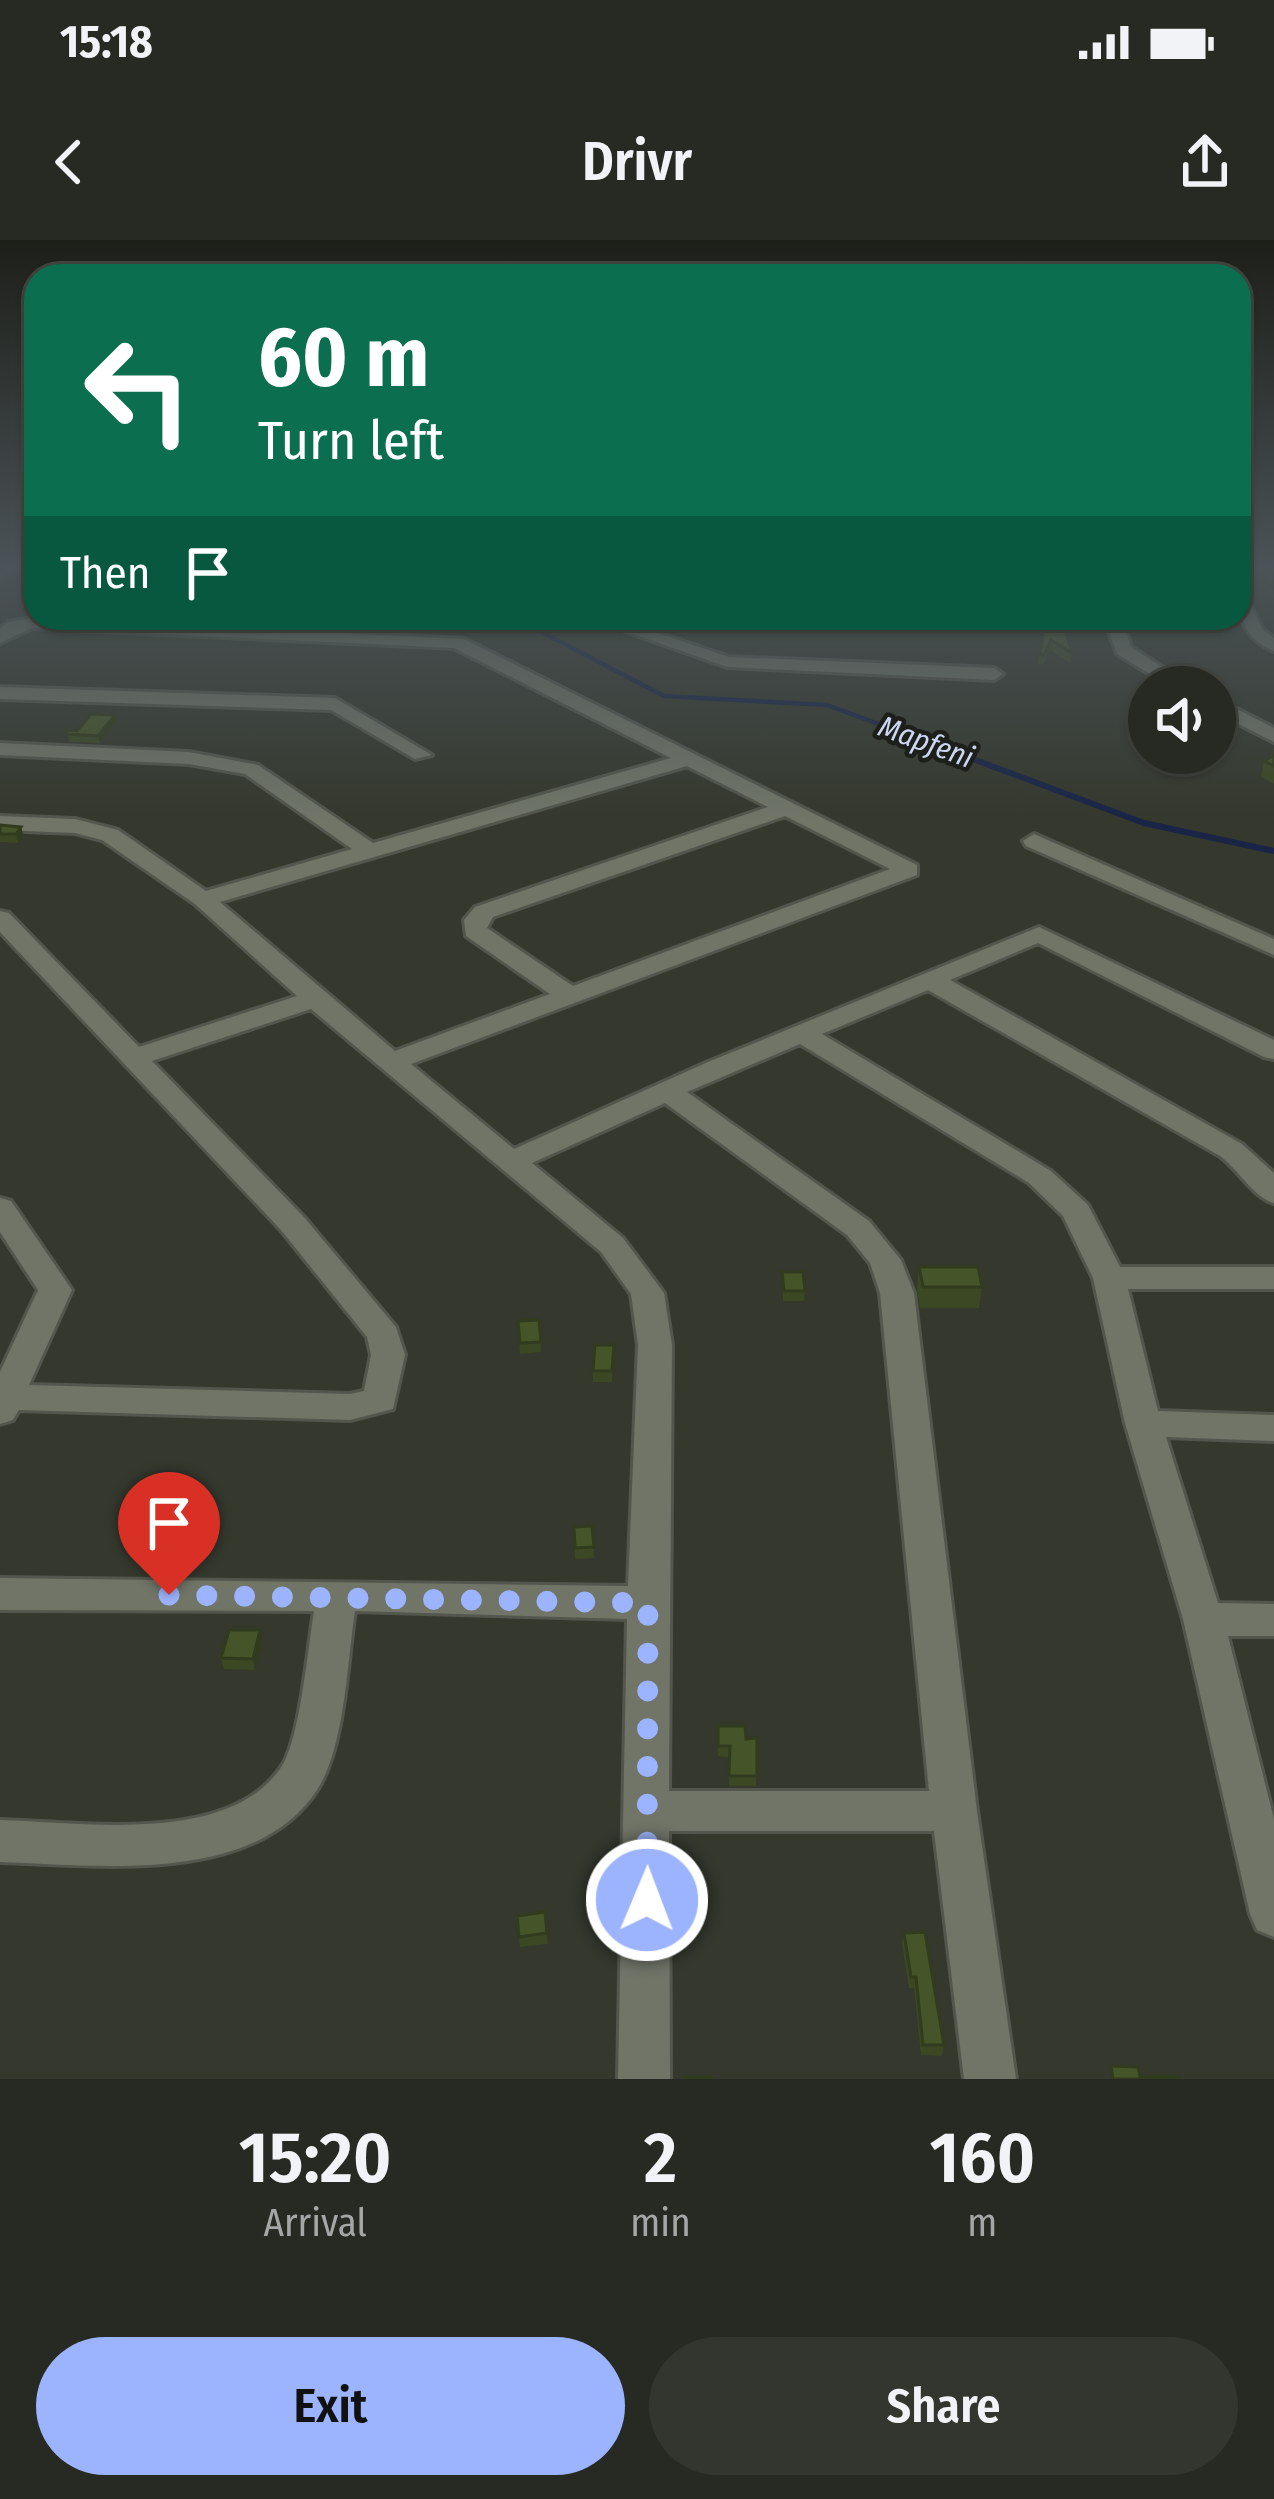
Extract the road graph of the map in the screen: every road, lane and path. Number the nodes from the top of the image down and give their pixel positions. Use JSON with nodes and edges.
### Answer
{"nodes":[{"id":1,"x":472,"y":650,"type":"edge"},
{"id":2,"x":691,"y":650,"type":"edge"},
{"id":3,"x":1123,"y":650,"type":"edge"},
{"id":4,"x":1149,"y":666,"type":"edge"},
{"id":5,"x":994,"y":674,"type":"dead end"},
{"id":6,"x":0,"y":693,"type":"edge"},
{"id":7,"x":1236,"y":715,"type":"edge"},
{"id":8,"x":1274,"y":736,"type":"edge"},
{"id":9,"x":0,"y":749,"type":"edge"},
{"id":10,"x":422,"y":755,"type":"dead end"},
{"id":11,"x":690,"y":759,"type":"junction"},
{"id":12,"x":787,"y":808,"type":"junction"},
{"id":13,"x":0,"y":823,"type":"edge"},
{"id":14,"x":1034,"y":841,"type":"dead end"},
{"id":15,"x":369,"y":851,"type":"junction"},
{"id":16,"x":203,"y":899,"type":"junction"},
{"id":17,"x":0,"y":918,"type":"edge"},
{"id":18,"x":1274,"y":948,"type":"edge"},
{"id":19,"x":931,"y":980,"type":"junction"},
{"id":20,"x":571,"y":996,"type":"junction"},
{"id":21,"x":315,"y":1000,"type":"junction"},
{"id":22,"x":801,"y":1033,"type":"junction"},
{"id":23,"x":1274,"y":1051,"type":"edge"},
{"id":24,"x":130,"y":1059,"type":"junction"},
{"id":25,"x":393,"y":1061,"type":"junction"},
{"id":26,"x":668,"y":1093,"type":"junction"},
{"id":27,"x":508,"y":1163,"type":"junction"},
{"id":28,"x":1274,"y":1194,"type":"edge"},
{"id":29,"x":0,"y":1208,"type":"edge"},
{"id":30,"x":1109,"y":1278,"type":"junction"},
{"id":31,"x":1274,"y":1278,"type":"edge"},
{"id":32,"x":3,"y":1404,"type":"edge"},
{"id":33,"x":1143,"y":1424,"type":"junction"},
{"id":34,"x":1274,"y":1428,"type":"edge"},
{"id":35,"x":0,"y":1594,"type":"edge"},
{"id":36,"x":337,"y":1595,"type":"junction"},
{"id":37,"x":648,"y":1603,"type":"junction"},
{"id":38,"x":1203,"y":1619,"type":"junction"},
{"id":39,"x":1274,"y":1620,"type":"edge"},
{"id":40,"x":649,"y":1811,"type":"junction"},
{"id":41,"x":954,"y":1811,"type":"junction"},
{"id":42,"x":0,"y":1841,"type":"edge"},
{"id":43,"x":1271,"y":1895,"type":"edge"},
{"id":44,"x":644,"y":2079,"type":"edge"},
{"id":45,"x":990,"y":2079,"type":"edge"}],
"edges":[{"from":1,"to":11,"type":"street"},
{"from":2,"to":5,"type":"street"},
{"from":3,"to":4,"type":"street"},
{"from":6,"to":10,"type":"street"},
{"from":7,"to":8,"type":"street"},
{"from":9,"to":15,"type":"street"},
{"from":11,"to":12,"type":"street"},
{"from":11,"to":15,"type":"street"},
{"from":12,"to":20,"type":"street"},
{"from":12,"to":20,"type":"street"},
{"from":13,"to":16,"type":"street"},
{"from":14,"to":18,"type":"street"},
{"from":15,"to":16,"type":"street"},
{"from":16,"to":21,"type":"street"},
{"from":17,"to":24,"type":"street"},
{"from":19,"to":22,"type":"street"},
{"from":19,"to":23,"type":"street"},
{"from":19,"to":28,"type":"street"},
{"from":20,"to":25,"type":"street"},
{"from":21,"to":24,"type":"street"},
{"from":21,"to":25,"type":"street"},
{"from":22,"to":26,"type":"street"},
{"from":22,"to":30,"type":"street"},
{"from":24,"to":32,"type":"street"},
{"from":25,"to":27,"type":"street"},
{"from":26,"to":27,"type":"street"},
{"from":26,"to":41,"type":"street"},
{"from":27,"to":37,"type":"street"},
{"from":29,"to":32,"type":"street"},
{"from":30,"to":31,"type":"street"},
{"from":30,"to":33,"type":"street"},
{"from":33,"to":34,"type":"street"},
{"from":33,"to":38,"type":"street"},
{"from":35,"to":36,"type":"street"},
{"from":36,"to":37,"type":"street"},
{"from":36,"to":42,"type":"street"},
{"from":37,"to":40,"type":"street"},
{"from":38,"to":39,"type":"street"},
{"from":38,"to":43,"type":"street"},
{"from":40,"to":41,"type":"street"},
{"from":40,"to":44,"type":"street"},
{"from":41,"to":45,"type":"street"}]}
